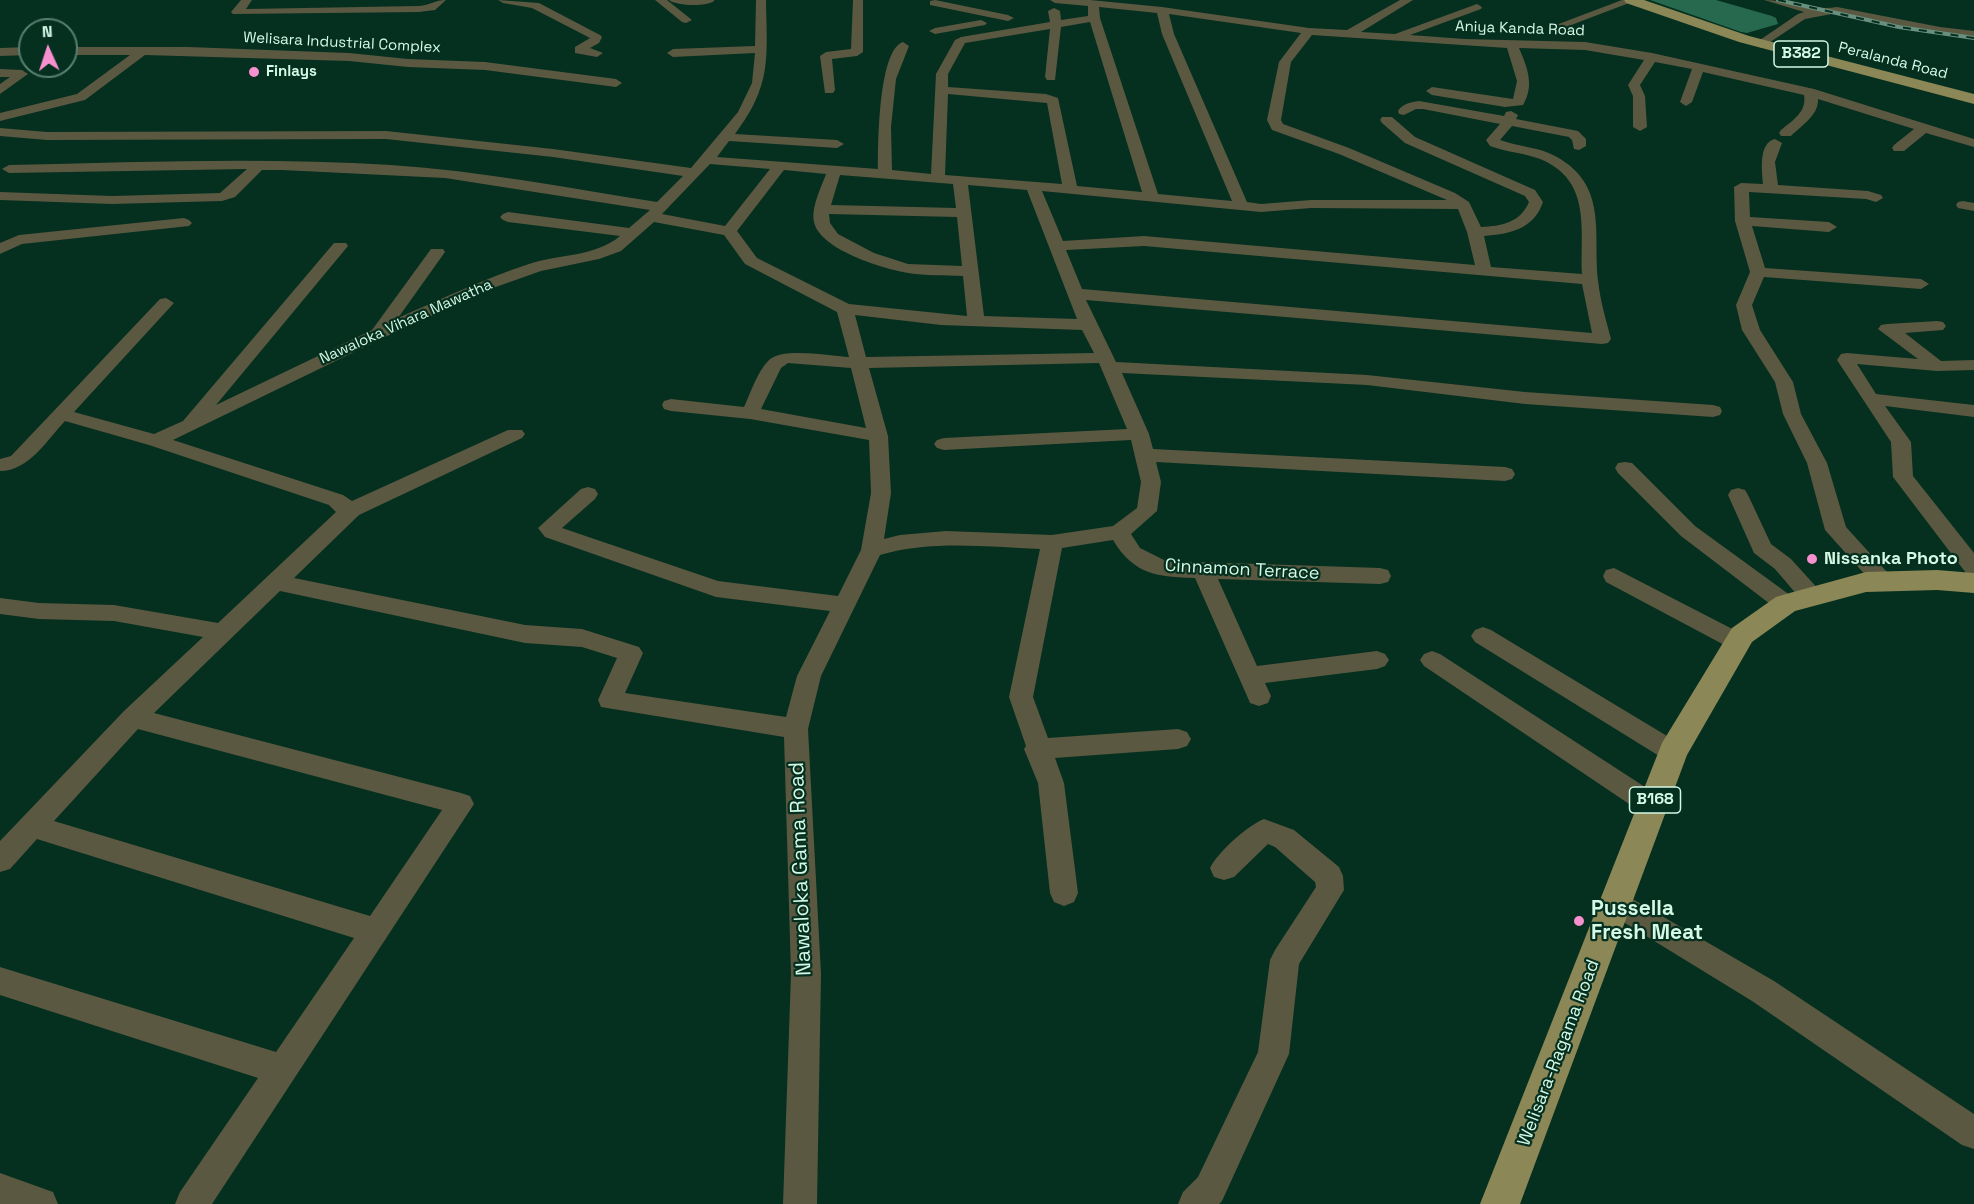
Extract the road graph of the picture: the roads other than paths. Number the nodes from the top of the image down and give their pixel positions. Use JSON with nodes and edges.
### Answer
{"nodes":[{"id":1,"x":247,"y":0,"type":"edge"},
{"id":2,"x":441,"y":0,"type":"edge"},
{"id":3,"x":503,"y":0,"type":"edge"},
{"id":4,"x":660,"y":0,"type":"edge"},
{"id":5,"x":674,"y":0,"type":"edge"},
{"id":6,"x":761,"y":0,"type":"edge"},
{"id":7,"x":858,"y":0,"type":"edge"},
{"id":8,"x":1408,"y":0,"type":"edge"},
{"id":9,"x":1632,"y":0,"type":"edge"},
{"id":10,"x":1769,"y":0,"type":"edge"},
{"id":11,"x":1802,"y":0,"type":"edge"},
{"id":12,"x":709,"y":1,"type":"edge"},
{"id":13,"x":934,"y":1,"type":"edge"},
{"id":14,"x":1093,"y":4,"type":"junction"},
{"id":15,"x":1051,"y":5,"type":"edge"},
{"id":16,"x":1477,"y":7,"type":"dead end"},
{"id":17,"x":1162,"y":10,"type":"junction"},
{"id":18,"x":1837,"y":10,"type":"junction"},
{"id":19,"x":1821,"y":14,"type":"junction"},
{"id":20,"x":1094,"y":18,"type":"junction"},
{"id":21,"x":686,"y":20,"type":"dead end"},
{"id":22,"x":1057,"y":24,"type":"junction"},
{"id":23,"x":1562,"y":25,"type":"dead end"},
{"id":24,"x":948,"y":29,"type":"junction"},
{"id":25,"x":935,"y":31,"type":"dead end"},
{"id":26,"x":1309,"y":31,"type":"junction"},
{"id":27,"x":1185,"y":33,"type":"dead end"},
{"id":28,"x":1974,"y":33,"type":"edge"},
{"id":29,"x":1168,"y":34,"type":"junction"},
{"id":30,"x":1348,"y":34,"type":"junction"},
{"id":31,"x":1392,"y":38,"type":"junction"},
{"id":32,"x":1974,"y":40,"type":"edge"},
{"id":33,"x":1511,"y":44,"type":"junction"},
{"id":34,"x":1761,"y":44,"type":"junction"},
{"id":35,"x":903,"y":46,"type":"dead end"},
{"id":36,"x":761,"y":49,"type":"junction"},
{"id":37,"x":18,"y":51,"type":"edge"},
{"id":38,"x":78,"y":51,"type":"edge"},
{"id":39,"x":142,"y":51,"type":"junction"},
{"id":40,"x":0,"y":52,"type":"edge"},
{"id":41,"x":597,"y":53,"type":"dead end"},
{"id":42,"x":673,"y":53,"type":"dead end"},
{"id":43,"x":18,"y":55,"type":"edge"},
{"id":44,"x":1652,"y":57,"type":"junction"},
{"id":45,"x":0,"y":66,"type":"edge"},
{"id":46,"x":1699,"y":66,"type":"junction"},
{"id":47,"x":0,"y":73,"type":"edge"},
{"id":48,"x":1797,"y":76,"type":"dead end"},
{"id":49,"x":1051,"y":77,"type":"dead end"},
{"id":50,"x":616,"y":83,"type":"dead end"},
{"id":51,"x":0,"y":90,"type":"edge"},
{"id":52,"x":829,"y":90,"type":"dead end"},
{"id":53,"x":942,"y":90,"type":"junction"},
{"id":54,"x":1807,"y":91,"type":"junction"},
{"id":55,"x":1432,"y":92,"type":"dead end"},
{"id":56,"x":1974,"y":99,"type":"edge"},
{"id":57,"x":1686,"y":102,"type":"dead end"},
{"id":58,"x":1404,"y":111,"type":"dead end"},
{"id":59,"x":0,"y":117,"type":"edge"},
{"id":60,"x":1510,"y":119,"type":"junction"},
{"id":61,"x":1387,"y":120,"type":"dead end"},
{"id":62,"x":1640,"y":127,"type":"dead end"},
{"id":63,"x":1924,"y":128,"type":"junction"},
{"id":64,"x":0,"y":132,"type":"edge"},
{"id":65,"x":100,"y":137,"type":"junction"},
{"id":66,"x":726,"y":137,"type":"junction"},
{"id":67,"x":1974,"y":143,"type":"edge"},
{"id":68,"x":837,"y":144,"type":"dead end"},
{"id":69,"x":1579,"y":146,"type":"dead end"},
{"id":70,"x":1899,"y":148,"type":"dead end"},
{"id":71,"x":707,"y":160,"type":"junction"},
{"id":72,"x":781,"y":165,"type":"junction"},
{"id":73,"x":257,"y":167,"type":"junction"},
{"id":74,"x":68,"y":168,"type":"junction"},
{"id":75,"x":9,"y":169,"type":"dead end"},
{"id":76,"x":835,"y":169,"type":"junction"},
{"id":77,"x":694,"y":173,"type":"junction"},
{"id":78,"x":885,"y":173,"type":"junction"},
{"id":79,"x":938,"y":178,"type":"junction"},
{"id":80,"x":960,"y":180,"type":"junction"},
{"id":81,"x":1033,"y":186,"type":"junction"},
{"id":82,"x":1070,"y":189,"type":"junction"},
{"id":83,"x":1771,"y":189,"type":"junction"},
{"id":84,"x":0,"y":196,"type":"edge"},
{"id":85,"x":1151,"y":196,"type":"junction"},
{"id":86,"x":1876,"y":198,"type":"dead end"},
{"id":87,"x":1241,"y":205,"type":"junction"},
{"id":88,"x":1464,"y":205,"type":"junction"},
{"id":89,"x":824,"y":209,"type":"junction"},
{"id":90,"x":656,"y":212,"type":"junction"},
{"id":91,"x":964,"y":213,"type":"junction"},
{"id":92,"x":508,"y":217,"type":"dead end"},
{"id":93,"x":1743,"y":221,"type":"junction"},
{"id":94,"x":183,"y":223,"type":"dead end"},
{"id":95,"x":1829,"y":227,"type":"dead end"},
{"id":96,"x":729,"y":231,"type":"junction"},
{"id":97,"x":1475,"y":232,"type":"junction"},
{"id":98,"x":633,"y":233,"type":"junction"},
{"id":99,"x":340,"y":246,"type":"dead end"},
{"id":100,"x":1058,"y":246,"type":"junction"},
{"id":101,"x":0,"y":249,"type":"edge"},
{"id":102,"x":437,"y":252,"type":"dead end"},
{"id":103,"x":1484,"y":269,"type":"junction"},
{"id":104,"x":970,"y":271,"type":"junction"},
{"id":105,"x":1758,"y":272,"type":"junction"},
{"id":106,"x":1590,"y":280,"type":"junction"},
{"id":107,"x":1921,"y":284,"type":"dead end"},
{"id":108,"x":1077,"y":294,"type":"junction"},
{"id":109,"x":166,"y":303,"type":"dead end"},
{"id":110,"x":845,"y":309,"type":"junction"},
{"id":111,"x":976,"y":321,"type":"junction"},
{"id":112,"x":1088,"y":325,"type":"junction"},
{"id":113,"x":1937,"y":326,"type":"dead end"},
{"id":114,"x":379,"y":333,"type":"junction"},
{"id":115,"x":859,"y":363,"type":"junction"},
{"id":116,"x":1108,"y":363,"type":"junction"},
{"id":117,"x":1974,"y":365,"type":"edge"},
{"id":118,"x":1937,"y":366,"type":"junction"},
{"id":119,"x":1870,"y":399,"type":"junction"},
{"id":120,"x":671,"y":405,"type":"dead end"},
{"id":121,"x":1713,"y":411,"type":"dead end"},
{"id":122,"x":1974,"y":411,"type":"edge"},
{"id":123,"x":750,"y":413,"type":"junction"},
{"id":124,"x":62,"y":414,"type":"junction"},
{"id":125,"x":186,"y":427,"type":"junction"},
{"id":126,"x":515,"y":434,"type":"dead end"},
{"id":127,"x":1139,"y":434,"type":"junction"},
{"id":128,"x":878,"y":436,"type":"junction"},
{"id":129,"x":156,"y":441,"type":"junction"},
{"id":130,"x":944,"y":444,"type":"dead end"},
{"id":131,"x":1146,"y":455,"type":"junction"},
{"id":132,"x":0,"y":465,"type":"edge"},
{"id":133,"x":1625,"y":468,"type":"dead end"},
{"id":134,"x":1506,"y":474,"type":"dead end"},
{"id":135,"x":588,"y":494,"type":"dead end"},
{"id":136,"x":1738,"y":495,"type":"dead end"},
{"id":137,"x":346,"y":512,"type":"junction"},
{"id":138,"x":1119,"y":532,"type":"junction"},
{"id":139,"x":1052,"y":542,"type":"junction"},
{"id":140,"x":872,"y":550,"type":"junction"},
{"id":141,"x":1974,"y":568,"type":"edge"},
{"id":142,"x":1203,"y":570,"type":"junction"},
{"id":143,"x":1380,"y":576,"type":"dead end"},
{"id":144,"x":1614,"y":576,"type":"dead end"},
{"id":145,"x":276,"y":582,"type":"junction"},
{"id":146,"x":1886,"y":582,"type":"junction"},
{"id":147,"x":1974,"y":583,"type":"edge"},
{"id":148,"x":1799,"y":601,"type":"junction"},
{"id":149,"x":846,"y":604,"type":"junction"},
{"id":150,"x":0,"y":606,"type":"edge"},
{"id":151,"x":221,"y":632,"type":"junction"},
{"id":152,"x":1483,"y":636,"type":"dead end"},
{"id":153,"x":1738,"y":642,"type":"junction"},
{"id":154,"x":1377,"y":660,"type":"dead end"},
{"id":155,"x":1432,"y":660,"type":"dead end"},
{"id":156,"x":133,"y":718,"type":"junction"},
{"id":157,"x":796,"y":729,"type":"junction"},
{"id":158,"x":1178,"y":739,"type":"dead end"},
{"id":159,"x":1038,"y":749,"type":"junction"},
{"id":160,"x":1673,"y":752,"type":"junction"},
{"id":161,"x":1653,"y":806,"type":"junction"},
{"id":162,"x":32,"y":826,"type":"junction"},
{"id":163,"x":0,"y":860,"type":"edge"},
{"id":164,"x":1224,"y":868,"type":"dead end"},
{"id":165,"x":1064,"y":893,"type":"dead end"},
{"id":166,"x":1617,"y":903,"type":"junction"},
{"id":167,"x":376,"y":931,"type":"junction"},
{"id":168,"x":0,"y":981,"type":"edge"},
{"id":169,"x":282,"y":1070,"type":"junction"},
{"id":170,"x":1974,"y":1133,"type":"edge"},
{"id":171,"x":0,"y":1190,"type":"edge"},
{"id":172,"x":41,"y":1204,"type":"edge"},
{"id":173,"x":192,"y":1204,"type":"edge"},
{"id":174,"x":800,"y":1204,"type":"edge"},
{"id":175,"x":1195,"y":1204,"type":"edge"},
{"id":176,"x":1500,"y":1204,"type":"edge"}],
"edges":[{"from":1,"to":2,"type":"street"},
{"from":3,"to":41,"type":"street"},
{"from":4,"to":21,"type":"street"},
{"from":5,"to":12,"type":"street"},
{"from":6,"to":36,"type":"street","name":"Nawaloka Vihara Mawatha"},
{"from":7,"to":52,"type":"street"},
{"from":8,"to":30,"type":"street"},
{"from":9,"to":23,"type":"street"},
{"from":9,"to":34,"type":"main road","name":"Peralanda Road","number":"B382"},
{"from":10,"to":19,"type":"street"},
{"from":11,"to":18,"type":"street"},
{"from":13,"to":24,"type":"street"},
{"from":13,"to":24,"type":"street"},
{"from":14,"to":15,"type":"street","name":"Aniya Kanda Road"},
{"from":14,"to":17,"type":"street","name":"Aniya Kanda Road"},
{"from":14,"to":20,"type":"street"},
{"from":15,"to":22,"type":"street"},
{"from":16,"to":31,"type":"street"},
{"from":17,"to":26,"type":"street","name":"Aniya Kanda Road"},
{"from":17,"to":29,"type":"street"},
{"from":18,"to":19,"type":"street"},
{"from":18,"to":28,"type":"street"},
{"from":19,"to":32,"type":"street"},
{"from":19,"to":34,"type":"street"},
{"from":20,"to":22,"type":"street"},
{"from":20,"to":85,"type":"street"},
{"from":22,"to":49,"type":"street"},
{"from":22,"to":53,"type":"street"},
{"from":24,"to":25,"type":"street"},
{"from":26,"to":30,"type":"street","name":"Aniya Kanda Road"},
{"from":26,"to":88,"type":"street"},
{"from":27,"to":29,"type":"street"},
{"from":29,"to":87,"type":"street"},
{"from":30,"to":31,"type":"street","name":"Aniya Kanda Road"},
{"from":31,"to":33,"type":"street","name":"Aniya Kanda Road"},
{"from":33,"to":44,"type":"street","name":"Aniya Kanda Road"},
{"from":33,"to":55,"type":"street"},
{"from":34,"to":56,"type":"main road","name":"Peralanda Road","number":"B382"},
{"from":35,"to":78,"type":"street"},
{"from":36,"to":42,"type":"street"},
{"from":36,"to":66,"type":"street","name":"Nawaloka Vihara Mawatha"},
{"from":37,"to":40,"type":"street"},
{"from":38,"to":39,"type":"street","name":"Welisara Industrial Complex"},
{"from":39,"to":50,"type":"street","name":"Welisara Industrial Complex"},
{"from":39,"to":59,"type":"street"},
{"from":43,"to":45,"type":"street"},
{"from":44,"to":46,"type":"street","name":"Aniya Kanda Road"},
{"from":44,"to":62,"type":"street"},
{"from":46,"to":54,"type":"street","name":"Aniya Kanda Road"},
{"from":46,"to":57,"type":"street"},
{"from":47,"to":51,"type":"street"},
{"from":48,"to":54,"type":"street"},
{"from":53,"to":79,"type":"street"},
{"from":53,"to":82,"type":"street"},
{"from":54,"to":63,"type":"street","name":"Aniya Kanda Road"},
{"from":54,"to":83,"type":"street"},
{"from":58,"to":60,"type":"street"},
{"from":60,"to":69,"type":"street"},
{"from":60,"to":106,"type":"street"},
{"from":61,"to":97,"type":"street"},
{"from":63,"to":67,"type":"street","name":"Aniya Kanda Road"},
{"from":63,"to":70,"type":"street"},
{"from":64,"to":65,"type":"street"},
{"from":65,"to":74,"type":"street"},
{"from":65,"to":77,"type":"street"},
{"from":66,"to":68,"type":"street"},
{"from":66,"to":71,"type":"street","name":"Nawaloka Vihara Mawatha"},
{"from":71,"to":72,"type":"street"},
{"from":71,"to":77,"type":"street","name":"Nawaloka Vihara Mawatha"},
{"from":72,"to":76,"type":"street"},
{"from":72,"to":96,"type":"street"},
{"from":73,"to":74,"type":"street"},
{"from":73,"to":84,"type":"street"},
{"from":73,"to":90,"type":"street"},
{"from":74,"to":75,"type":"street"},
{"from":76,"to":78,"type":"street"},
{"from":76,"to":89,"type":"street"},
{"from":77,"to":90,"type":"street","name":"Nawaloka Vihara Mawatha"},
{"from":78,"to":79,"type":"street"},
{"from":79,"to":80,"type":"street"},
{"from":80,"to":81,"type":"street"},
{"from":80,"to":91,"type":"street"},
{"from":81,"to":82,"type":"street"},
{"from":81,"to":100,"type":"street"},
{"from":82,"to":85,"type":"street"},
{"from":83,"to":86,"type":"street"},
{"from":83,"to":93,"type":"street"},
{"from":85,"to":87,"type":"street"},
{"from":87,"to":88,"type":"street"},
{"from":88,"to":97,"type":"street"},
{"from":89,"to":91,"type":"street"},
{"from":89,"to":104,"type":"street"},
{"from":90,"to":96,"type":"street"},
{"from":90,"to":98,"type":"street","name":"Nawaloka Vihara Mawatha"},
{"from":91,"to":104,"type":"street"},
{"from":92,"to":98,"type":"street"},
{"from":93,"to":95,"type":"street"},
{"from":93,"to":105,"type":"street"},
{"from":94,"to":101,"type":"street"},
{"from":96,"to":110,"type":"street"},
{"from":97,"to":103,"type":"street"},
{"from":98,"to":114,"type":"street","name":"Nawaloka Vihara Mawatha"},
{"from":99,"to":125,"type":"street"},
{"from":100,"to":103,"type":"street"},
{"from":100,"to":108,"type":"street"},
{"from":102,"to":114,"type":"street"},
{"from":103,"to":106,"type":"street"},
{"from":104,"to":111,"type":"street"},
{"from":105,"to":107,"type":"street"},
{"from":105,"to":146,"type":"street"},
{"from":106,"to":108,"type":"street"},
{"from":108,"to":112,"type":"street"},
{"from":109,"to":124,"type":"street"},
{"from":110,"to":111,"type":"street"},
{"from":110,"to":115,"type":"street","name":"Nawaloka Gama Road"},
{"from":111,"to":112,"type":"street"},
{"from":112,"to":116,"type":"street"},
{"from":113,"to":118,"type":"street"},
{"from":114,"to":125,"type":"street","name":"Nawaloka Vihara Mawatha"},
{"from":115,"to":116,"type":"street"},
{"from":115,"to":123,"type":"street"},
{"from":115,"to":128,"type":"street","name":"Nawaloka Gama Road"},
{"from":116,"to":121,"type":"street"},
{"from":116,"to":127,"type":"street"},
{"from":117,"to":118,"type":"street"},
{"from":118,"to":119,"type":"street"},
{"from":119,"to":122,"type":"street"},
{"from":119,"to":141,"type":"street"},
{"from":120,"to":123,"type":"street"},
{"from":123,"to":128,"type":"street"},
{"from":124,"to":129,"type":"street"},
{"from":124,"to":132,"type":"street"},
{"from":125,"to":129,"type":"street","name":"Nawaloka Vihara Mawatha"},
{"from":126,"to":137,"type":"street"},
{"from":127,"to":130,"type":"street"},
{"from":127,"to":131,"type":"street"},
{"from":128,"to":140,"type":"street","name":"Nawaloka Gama Road"},
{"from":129,"to":137,"type":"street"},
{"from":131,"to":134,"type":"street"},
{"from":131,"to":138,"type":"street"},
{"from":133,"to":148,"type":"street"},
{"from":135,"to":149,"type":"street"},
{"from":136,"to":148,"type":"street"},
{"from":137,"to":145,"type":"street"},
{"from":138,"to":139,"type":"street"},
{"from":138,"to":142,"type":"street","name":"Cinnamon Terrace"},
{"from":139,"to":140,"type":"street"},
{"from":139,"to":159,"type":"street"},
{"from":140,"to":149,"type":"street","name":"Nawaloka Gama Road"},
{"from":142,"to":143,"type":"street","name":"Cinnamon Terrace"},
{"from":142,"to":154,"type":"street"},
{"from":144,"to":153,"type":"street"},
{"from":145,"to":151,"type":"street"},
{"from":145,"to":157,"type":"street"},
{"from":146,"to":147,"type":"main road","name":"Welisara-Ragama Road","number":"B168"},
{"from":146,"to":148,"type":"main road","name":"Welisara-Ragama Road","number":"B168"},
{"from":148,"to":153,"type":"main road","name":"Welisara-Ragama Road","number":"B168"},
{"from":149,"to":157,"type":"street","name":"Nawaloka Gama Road"},
{"from":150,"to":151,"type":"street"},
{"from":151,"to":156,"type":"street"},
{"from":152,"to":160,"type":"street"},
{"from":153,"to":160,"type":"main road","name":"Welisara-Ragama Road","number":"B168"},
{"from":155,"to":161,"type":"street"},
{"from":156,"to":162,"type":"street"},
{"from":156,"to":167,"type":"street"},
{"from":157,"to":174,"type":"street","name":"Nawaloka Gama Road"},
{"from":158,"to":159,"type":"street"},
{"from":159,"to":165,"type":"street"},
{"from":160,"to":161,"type":"main road","name":"Welisara-Ragama Road","number":"B168"},
{"from":161,"to":166,"type":"main road","name":"Welisara-Ragama Road","number":"B168"},
{"from":162,"to":163,"type":"street"},
{"from":162,"to":167,"type":"street"},
{"from":164,"to":175,"type":"street"},
{"from":166,"to":170,"type":"street"},
{"from":166,"to":176,"type":"main road","name":"Welisara-Ragama Road","number":"B168"},
{"from":167,"to":169,"type":"street"},
{"from":168,"to":169,"type":"street"},
{"from":169,"to":173,"type":"street"},
{"from":171,"to":172,"type":"street"}]}
